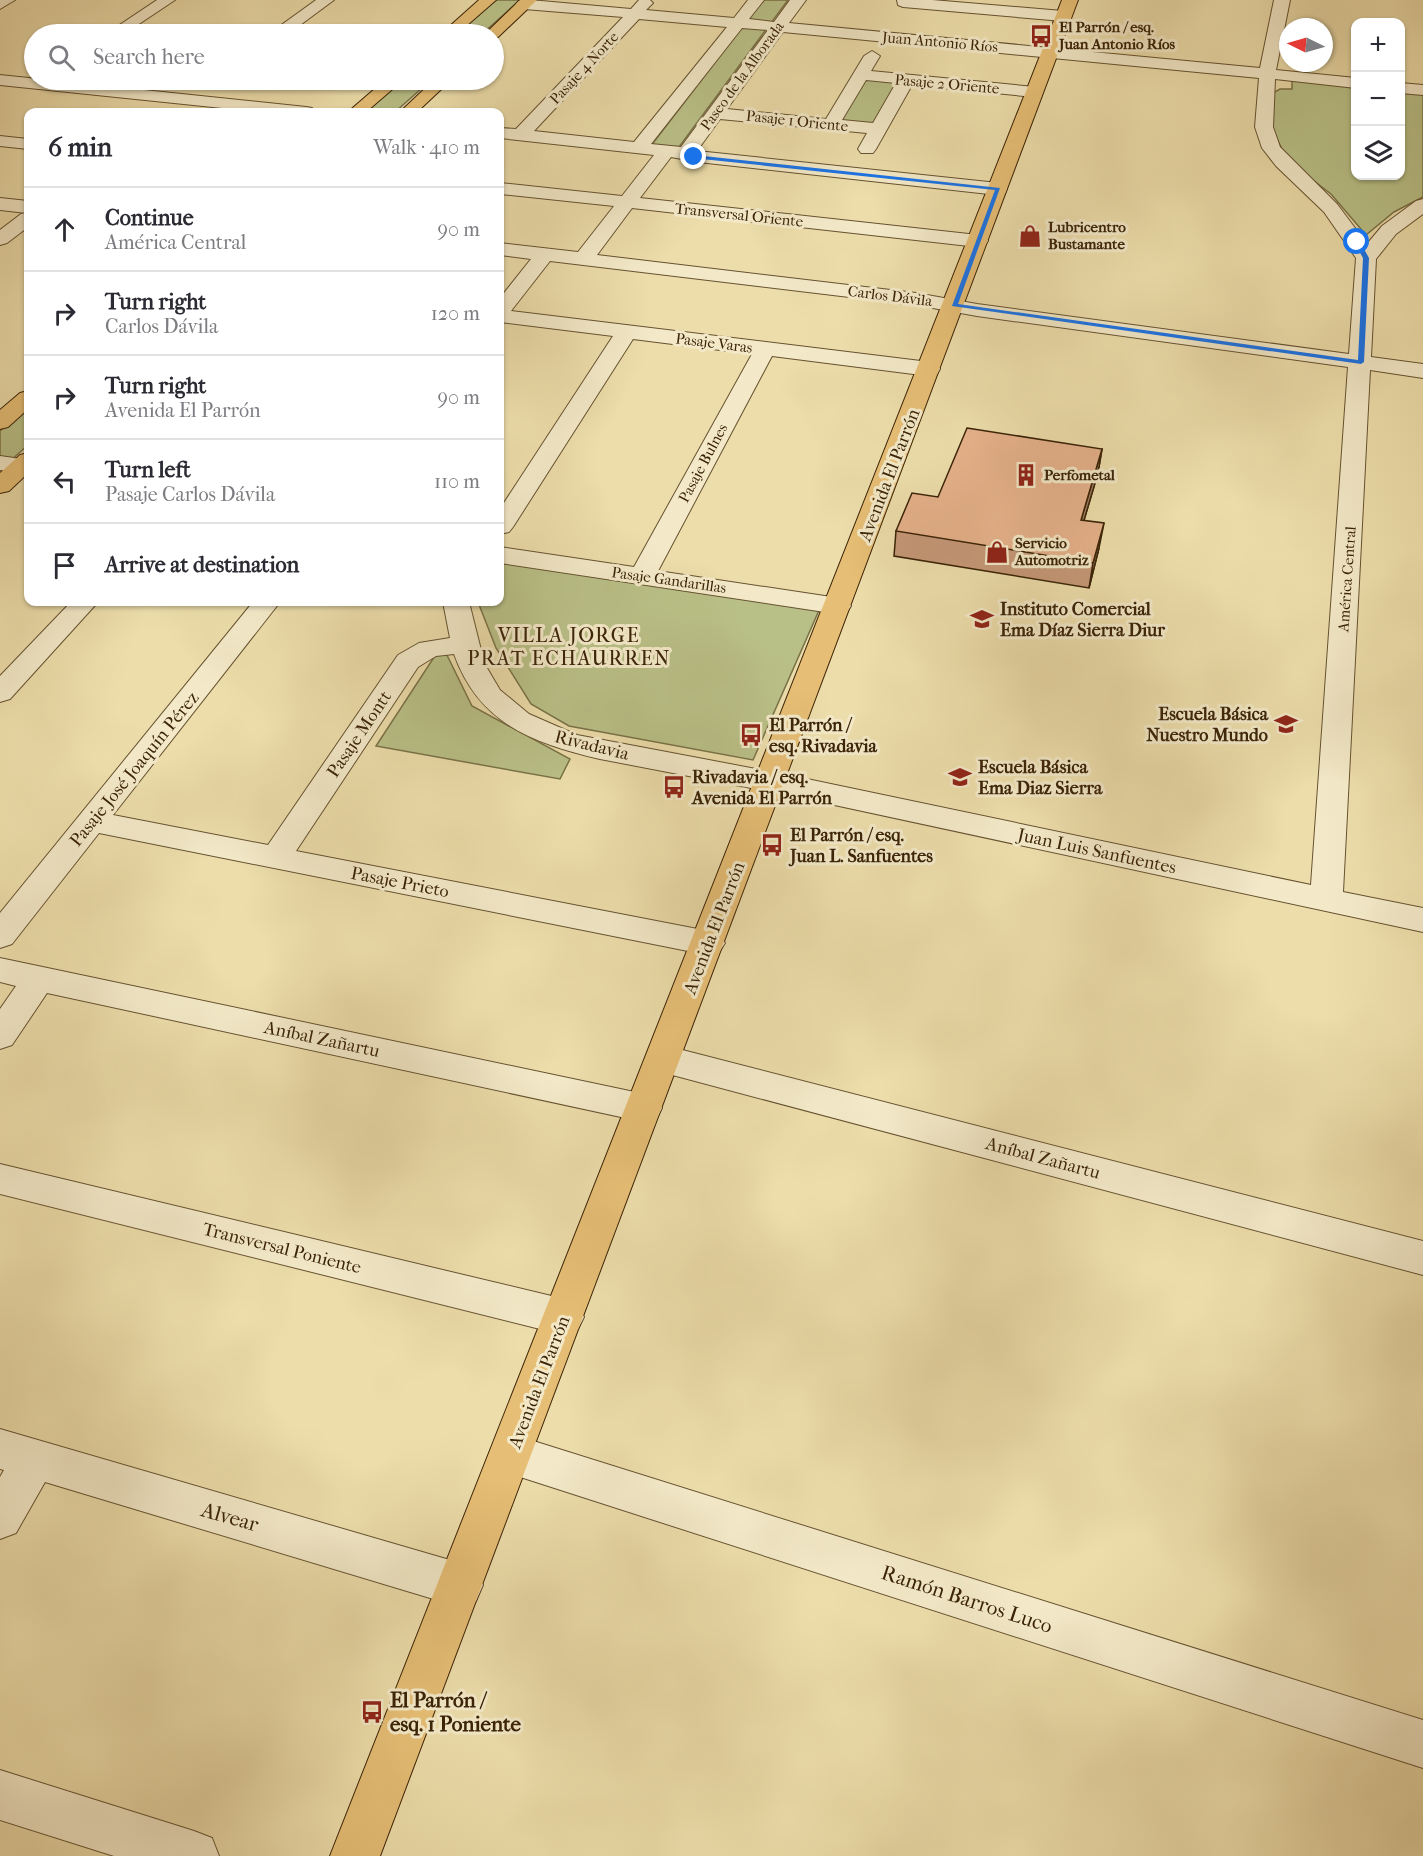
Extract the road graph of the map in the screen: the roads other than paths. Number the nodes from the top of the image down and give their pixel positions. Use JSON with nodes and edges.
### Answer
{"nodes":[{"id":1,"x":7,"y":0,"type":"edge"},
{"id":2,"x":167,"y":0,"type":"edge"},
{"id":3,"x":326,"y":0,"type":"edge"},
{"id":4,"x":488,"y":0,"type":"edge"},
{"id":5,"x":648,"y":0,"type":"edge"},
{"id":6,"x":756,"y":0,"type":"edge"},
{"id":7,"x":798,"y":0,"type":"edge"},
{"id":8,"x":1070,"y":0,"type":"edge"},
{"id":9,"x":1282,"y":0,"type":"edge"},
{"id":10,"x":904,"y":1,"type":"edge"},
{"id":11,"x":527,"y":2,"type":"edge"},
{"id":12,"x":0,"y":4,"type":"edge"},
{"id":13,"x":634,"y":14,"type":"junction"},
{"id":14,"x":1063,"y":16,"type":"junction"},
{"id":15,"x":738,"y":23,"type":"junction"},
{"id":16,"x":130,"y":24,"type":"edge"},
{"id":17,"x":293,"y":24,"type":"edge"},
{"id":18,"x":460,"y":24,"type":"edge"},
{"id":19,"x":503,"y":24,"type":"edge"},
{"id":20,"x":778,"y":27,"type":"junction"},
{"id":21,"x":883,"y":36,"type":"junction"},
{"id":22,"x":1050,"y":51,"type":"junction"},
{"id":23,"x":1267,"y":74,"type":"junction"},
{"id":24,"x":860,"y":75,"type":"junction"},
{"id":25,"x":0,"y":80,"type":"edge"},
{"id":26,"x":906,"y":80,"type":"junction"},
{"id":27,"x":24,"y":81,"type":"edge"},
{"id":28,"x":1351,"y":82,"type":"edge"},
{"id":29,"x":1405,"y":88,"type":"edge"},
{"id":30,"x":106,"y":90,"type":"edge"},
{"id":31,"x":202,"y":90,"type":"edge"},
{"id":32,"x":383,"y":90,"type":"edge"},
{"id":33,"x":432,"y":90,"type":"edge"},
{"id":34,"x":1423,"y":90,"type":"edge"},
{"id":35,"x":1035,"y":92,"type":"junction"},
{"id":36,"x":188,"y":100,"type":"junction"},
{"id":37,"x":177,"y":108,"type":"edge"},
{"id":38,"x":267,"y":108,"type":"edge"},
{"id":39,"x":361,"y":108,"type":"edge"},
{"id":40,"x":412,"y":108,"type":"edge"},
{"id":41,"x":715,"y":113,"type":"junction"},
{"id":42,"x":831,"y":124,"type":"junction"},
{"id":43,"x":878,"y":129,"type":"junction"},
{"id":44,"x":504,"y":133,"type":"edge"},
{"id":45,"x":521,"y":135,"type":"junction"},
{"id":46,"x":0,"y":141,"type":"edge"},
{"id":47,"x":24,"y":144,"type":"edge"},
{"id":48,"x":639,"y":148,"type":"junction"},
{"id":49,"x":666,"y":151,"type":"junction"},
{"id":50,"x":686,"y":153,"type":"junction"},
{"id":51,"x":854,"y":174,"type":"junction"},
{"id":52,"x":504,"y":188,"type":"edge"},
{"id":53,"x":998,"y":189,"type":"junction"},
{"id":54,"x":627,"y":202,"type":"junction"},
{"id":55,"x":0,"y":204,"type":"edge"},
{"id":56,"x":1423,"y":205,"type":"edge"},
{"id":57,"x":24,"y":207,"type":"edge"},
{"id":58,"x":24,"y":221,"type":"edge"},
{"id":59,"x":0,"y":239,"type":"edge"},
{"id":60,"x":978,"y":241,"type":"junction"},
{"id":61,"x":504,"y":249,"type":"edge"},
{"id":62,"x":545,"y":254,"type":"junction"},
{"id":63,"x":1366,"y":258,"type":"junction"},
{"id":64,"x":583,"y":259,"type":"junction"},
{"id":65,"x":954,"y":305,"type":"junction"},
{"id":66,"x":504,"y":306,"type":"edge"},
{"id":67,"x":504,"y":317,"type":"edge"},
{"id":68,"x":627,"y":332,"type":"junction"},
{"id":69,"x":765,"y":349,"type":"junction"},
{"id":70,"x":1361,"y":362,"type":"junction"},
{"id":71,"x":929,"y":369,"type":"junction"},
{"id":72,"x":1423,"y":371,"type":"edge"},
{"id":73,"x":24,"y":401,"type":"edge"},
{"id":74,"x":0,"y":422,"type":"edge"},
{"id":75,"x":20,"y":464,"type":"edge"},
{"id":76,"x":0,"y":486,"type":"edge"},
{"id":77,"x":504,"y":521,"type":"edge"},
{"id":78,"x":504,"y":556,"type":"edge"},
{"id":79,"x":642,"y":576,"type":"junction"},
{"id":80,"x":81,"y":606,"type":"edge"},
{"id":81,"x":264,"y":606,"type":"edge"},
{"id":82,"x":457,"y":606,"type":"edge"},
{"id":83,"x":838,"y":606,"type":"junction"},
{"id":84,"x":464,"y":644,"type":"junction"},
{"id":85,"x":0,"y":693,"type":"edge"},
{"id":86,"x":770,"y":782,"type":"junction"},
{"id":87,"x":92,"y":821,"type":"junction"},
{"id":88,"x":276,"y":857,"type":"junction"},
{"id":89,"x":1326,"y":900,"type":"junction"},
{"id":90,"x":1423,"y":920,"type":"edge"},
{"id":91,"x":0,"y":936,"type":"edge"},
{"id":92,"x":708,"y":943,"type":"junction"},
{"id":93,"x":0,"y":970,"type":"edge"},
{"id":94,"x":39,"y":978,"type":"junction"},
{"id":95,"x":0,"y":1036,"type":"edge"},
{"id":96,"x":663,"y":1059,"type":"junction"},
{"id":97,"x":644,"y":1108,"type":"junction"},
{"id":98,"x":0,"y":1179,"type":"edge"},
{"id":99,"x":1423,"y":1258,"type":"edge"},
{"id":100,"x":564,"y":1317,"type":"junction"},
{"id":101,"x":18,"y":1454,"type":"edge"},
{"id":102,"x":511,"y":1454,"type":"junction"},
{"id":103,"x":0,"y":1518,"type":"edge"},
{"id":104,"x":460,"y":1585,"type":"junction"},
{"id":105,"x":1423,"y":1744,"type":"edge"},
{"id":106,"x":0,"y":1795,"type":"edge"},
{"id":107,"x":194,"y":1856,"type":"edge"},
{"id":108,"x":356,"y":1856,"type":"edge"}],
"edges":[{"from":1,"to":12,"type":"street"},
{"from":2,"to":16,"type":"street"},
{"from":3,"to":17,"type":"street"},
{"from":4,"to":18,"type":"main road"},
{"from":5,"to":13,"type":"street","name":"Pasaje 4 Norte"},
{"from":6,"to":15,"type":"street","name":"Paseo de la Alborada"},
{"from":7,"to":20,"type":"street","name":"Paseo de la Alborada"},
{"from":8,"to":14,"type":"main road","name":"Avenida El Parrón"},
{"from":9,"to":23,"type":"street"},
{"from":10,"to":14,"type":"street"},
{"from":10,"to":21,"type":"street"},
{"from":11,"to":13,"type":"street","name":"Juan Antonio Ríos"},
{"from":11,"to":19,"type":"main road"},
{"from":13,"to":15,"type":"street","name":"Juan Antonio Ríos"},
{"from":13,"to":45,"type":"street","name":"Pasaje 4 Norte"},
{"from":14,"to":22,"type":"main road","name":"Avenida El Parrón"},
{"from":15,"to":20,"type":"street","name":"Juan Antonio Ríos"},
{"from":15,"to":48,"type":"street","name":"Paseo de la Alborada"},
{"from":20,"to":21,"type":"street","name":"Juan Antonio Ríos"},
{"from":20,"to":41,"type":"street","name":"Paseo de la Alborada"},
{"from":21,"to":22,"type":"street","name":"Juan Antonio Ríos"},
{"from":21,"to":24,"type":"street"},
{"from":22,"to":23,"type":"street","name":"Juan Antonio Ríos"},
{"from":22,"to":35,"type":"main road","name":"Avenida El Parrón"},
{"from":23,"to":28,"type":"street","name":"Juan Antonio Ríos"},
{"from":23,"to":63,"type":"street"},
{"from":24,"to":26,"type":"street","name":"Pasaje 2 Oriente"},
{"from":24,"to":42,"type":"street"},
{"from":25,"to":27,"type":"street"},
{"from":26,"to":35,"type":"street","name":"Pasaje 2 Oriente"},
{"from":26,"to":43,"type":"street"},
{"from":29,"to":34,"type":"street"},
{"from":30,"to":36,"type":"street"},
{"from":31,"to":36,"type":"street"},
{"from":32,"to":39,"type":"main road"},
{"from":33,"to":40,"type":"main road"},
{"from":35,"to":53,"type":"main road","name":"Avenida El Parrón"},
{"from":36,"to":37,"type":"street"},
{"from":36,"to":38,"type":"street"},
{"from":41,"to":42,"type":"street","name":"Pasaje 1 Oriente"},
{"from":41,"to":50,"type":"street","name":"Paseo de la Alborada"},
{"from":42,"to":43,"type":"street","name":"Pasaje 1 Oriente"},
{"from":43,"to":51,"type":"street"},
{"from":44,"to":45,"type":"street"},
{"from":45,"to":48,"type":"street"},
{"from":46,"to":47,"type":"street"},
{"from":48,"to":49,"type":"street"},
{"from":49,"to":50,"type":"street"},
{"from":49,"to":54,"type":"street"},
{"from":50,"to":51,"type":"street"},
{"from":51,"to":53,"type":"street"},
{"from":52,"to":54,"type":"street","name":"Transversal Oriente"},
{"from":53,"to":60,"type":"main road","name":"Avenida El Parrón"},
{"from":54,"to":60,"type":"street","name":"Transversal Oriente"},
{"from":54,"to":64,"type":"street"},
{"from":55,"to":57,"type":"street"},
{"from":56,"to":63,"type":"street"},
{"from":58,"to":59,"type":"street"},
{"from":60,"to":65,"type":"main road","name":"Avenida El Parrón"},
{"from":61,"to":62,"type":"street","name":"Carlos Dávila"},
{"from":62,"to":64,"type":"street","name":"Carlos Dávila"},
{"from":62,"to":66,"type":"street"},
{"from":63,"to":70,"type":"street","name":"América Central"},
{"from":64,"to":65,"type":"street","name":"Carlos Dávila"},
{"from":65,"to":70,"type":"street","name":"Carlos Dávila"},
{"from":65,"to":71,"type":"main road","name":"Avenida El Parrón"},
{"from":67,"to":68,"type":"street","name":"Pasaje Varas"},
{"from":68,"to":69,"type":"street","name":"Pasaje Varas"},
{"from":68,"to":77,"type":"street"},
{"from":69,"to":71,"type":"street","name":"Pasaje Varas"},
{"from":69,"to":79,"type":"street","name":"Pasaje Bulnes"},
{"from":70,"to":72,"type":"street","name":"Carlos Dávila"},
{"from":70,"to":89,"type":"street","name":"América Central"},
{"from":71,"to":83,"type":"main road","name":"Avenida El Parrón"},
{"from":73,"to":74,"type":"main road"},
{"from":75,"to":76,"type":"main road"},
{"from":78,"to":79,"type":"street","name":"Pasaje Gandarillas"},
{"from":79,"to":83,"type":"street","name":"Pasaje Gandarillas"},
{"from":80,"to":85,"type":"street"},
{"from":81,"to":87,"type":"street","name":"Pasaje José Joaquín Pérez"},
{"from":82,"to":84,"type":"street","name":"Rivadavia"},
{"from":83,"to":86,"type":"main road","name":"Avenida El Parrón"},
{"from":84,"to":86,"type":"street","name":"Rivadavia"},
{"from":84,"to":88,"type":"street","name":"Pasaje Montt"},
{"from":86,"to":89,"type":"street","name":"Juan Luis Sanfuentes"},
{"from":86,"to":92,"type":"main road","name":"Avenida El Parrón"},
{"from":87,"to":88,"type":"street","name":"Pasaje Prieto"},
{"from":87,"to":91,"type":"street","name":"Pasaje José Joaquín Pérez"},
{"from":88,"to":92,"type":"street","name":"Pasaje Prieto"},
{"from":89,"to":90,"type":"street","name":"Juan Luis Sanfuentes"},
{"from":92,"to":96,"type":"main road","name":"Avenida El Parrón"},
{"from":93,"to":94,"type":"street","name":"Aníbal Zañartu"},
{"from":94,"to":95,"type":"street"},
{"from":94,"to":97,"type":"street","name":"Aníbal Zañartu"},
{"from":96,"to":97,"type":"main road","name":"Avenida El Parrón"},
{"from":96,"to":99,"type":"street","name":"Aníbal Zañartu"},
{"from":97,"to":100,"type":"main road","name":"Avenida El Parrón"},
{"from":98,"to":100,"type":"street","name":"Transversal Poniente"},
{"from":100,"to":102,"type":"main road","name":"Avenida El Parrón"},
{"from":101,"to":103,"type":"street"},
{"from":101,"to":104,"type":"street","name":"Alvear"},
{"from":102,"to":104,"type":"main road","name":"Avenida El Parrón"},
{"from":102,"to":105,"type":"street","name":"Ramón Barros Luco"},
{"from":104,"to":108,"type":"main road","name":"Avenida El Parrón"},
{"from":106,"to":107,"type":"street"}]}
